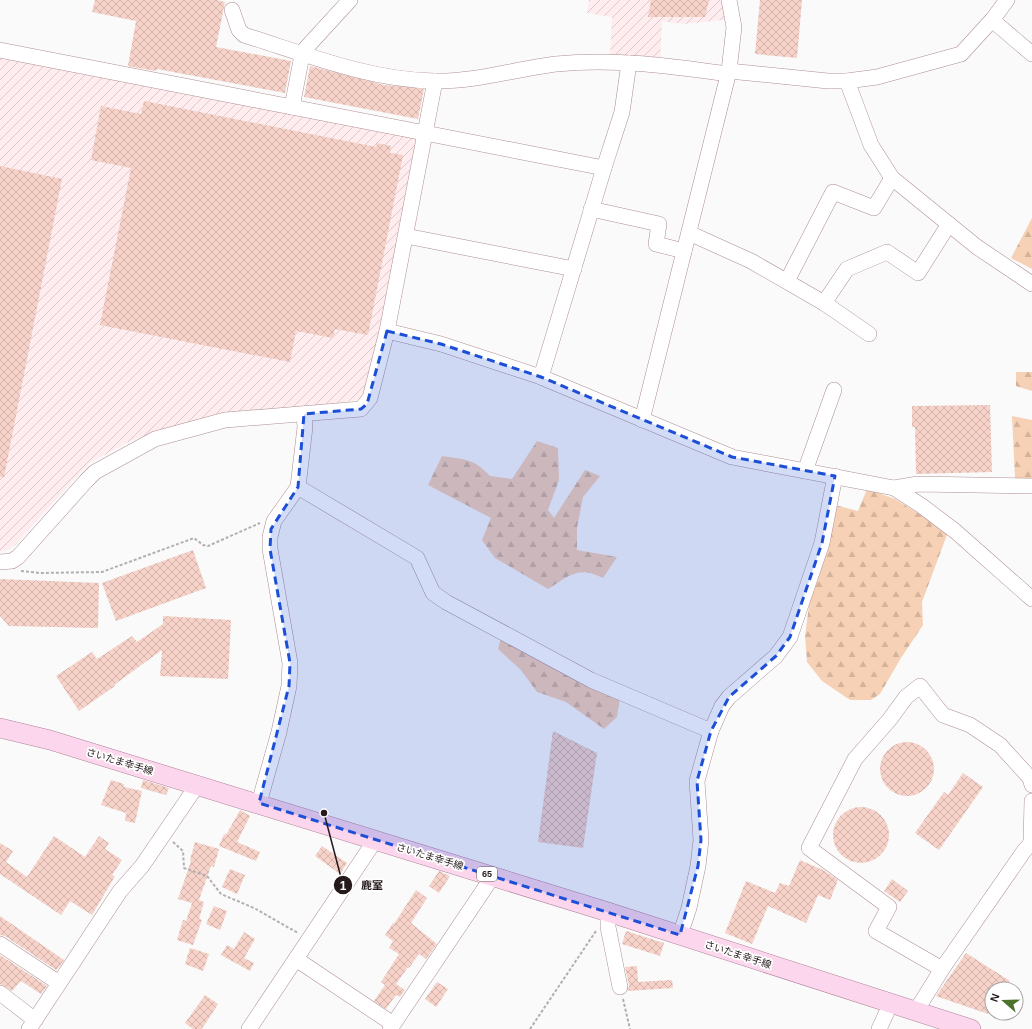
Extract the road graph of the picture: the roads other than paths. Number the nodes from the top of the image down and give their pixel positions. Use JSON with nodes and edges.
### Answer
{"nodes":[{"id":1,"x":350,"y":0,"type":"edge"},
{"id":2,"x":729,"y":0,"type":"edge"},
{"id":3,"x":1007,"y":0,"type":"edge"},
{"id":4,"x":232,"y":10,"type":"dead end"},
{"id":5,"x":992,"y":20,"type":"junction"},
{"id":6,"x":0,"y":50,"type":"edge"},
{"id":7,"x":1032,"y":54,"type":"edge"},
{"id":8,"x":302,"y":55,"type":"junction"},
{"id":9,"x":629,"y":63,"type":"junction"},
{"id":10,"x":728,"y":72,"type":"junction"},
{"id":11,"x":435,"y":81,"type":"junction"},
{"id":12,"x":847,"y":81,"type":"junction"},
{"id":13,"x":292,"y":107,"type":"junction"},
{"id":14,"x":425,"y":134,"type":"junction"},
{"id":15,"x":604,"y":168,"type":"junction"},
{"id":16,"x":892,"y":178,"type":"junction"},
{"id":17,"x":591,"y":209,"type":"junction"},
{"id":18,"x":949,"y":224,"type":"junction"},
{"id":19,"x":688,"y":233,"type":"junction"},
{"id":20,"x":406,"y":236,"type":"junction"},
{"id":21,"x":684,"y":251,"type":"junction"},
{"id":22,"x":574,"y":269,"type":"junction"},
{"id":23,"x":787,"y":281,"type":"junction"},
{"id":24,"x":1032,"y":284,"type":"edge"},
{"id":25,"x":824,"y":303,"type":"junction"},
{"id":26,"x":388,"y":331,"type":"junction"},
{"id":27,"x":869,"y":334,"type":"dead end"},
{"id":28,"x":542,"y":377,"type":"junction"},
{"id":29,"x":834,"y":390,"type":"dead end"},
{"id":30,"x":304,"y":414,"type":"junction"},
{"id":31,"x":642,"y":420,"type":"junction"},
{"id":32,"x":805,"y":471,"type":"junction"},
{"id":33,"x":835,"y":476,"type":"junction"},
{"id":34,"x":1032,"y":486,"type":"edge"},
{"id":35,"x":298,"y":487,"type":"junction"},
{"id":36,"x":894,"y":488,"type":"junction"},
{"id":37,"x":1,"y":562,"type":"edge"},
{"id":38,"x":1032,"y":599,"type":"edge"},
{"id":39,"x":0,"y":728,"type":"edge"},
{"id":40,"x":711,"y":731,"type":"junction"},
{"id":41,"x":198,"y":784,"type":"junction"},
{"id":42,"x":1032,"y":785,"type":"edge"},
{"id":43,"x":1032,"y":801,"type":"edge"},
{"id":44,"x":259,"y":803,"type":"junction"},
{"id":45,"x":376,"y":839,"type":"junction"},
{"id":46,"x":1032,"y":842,"type":"edge"},
{"id":47,"x":493,"y":876,"type":"junction"},
{"id":48,"x":608,"y":912,"type":"junction"},
{"id":49,"x":680,"y":934,"type":"junction"},
{"id":50,"x":1,"y":947,"type":"edge"},
{"id":51,"x":296,"y":959,"type":"junction"},
{"id":52,"x":942,"y":969,"type":"junction"},
{"id":53,"x":59,"y":983,"type":"junction"},
{"id":54,"x":620,"y":987,"type":"road end"},
{"id":55,"x":0,"y":993,"type":"edge"},
{"id":56,"x":892,"y":1003,"type":"junction"},
{"id":57,"x":916,"y":1011,"type":"junction"},
{"id":58,"x":32,"y":1025,"type":"edge"},
{"id":59,"x":392,"y":1027,"type":"edge"},
{"id":60,"x":249,"y":1029,"type":"edge"},
{"id":61,"x":879,"y":1029,"type":"edge"},
{"id":62,"x":971,"y":1029,"type":"edge"}],
"edges":[{"from":1,"to":8,"type":"street"},
{"from":2,"to":10,"type":"street"},
{"from":3,"to":5,"type":"street"},
{"from":4,"to":8,"type":"street"},
{"from":5,"to":7,"type":"street"},
{"from":5,"to":12,"type":"street"},
{"from":6,"to":13,"type":"street"},
{"from":8,"to":11,"type":"street"},
{"from":8,"to":13,"type":"street"},
{"from":9,"to":10,"type":"street"},
{"from":9,"to":11,"type":"street"},
{"from":9,"to":15,"type":"street"},
{"from":10,"to":12,"type":"street"},
{"from":10,"to":19,"type":"street"},
{"from":11,"to":14,"type":"street"},
{"from":12,"to":16,"type":"street"},
{"from":13,"to":14,"type":"street"},
{"from":14,"to":15,"type":"street"},
{"from":14,"to":20,"type":"street"},
{"from":15,"to":17,"type":"street"},
{"from":16,"to":18,"type":"street"},
{"from":16,"to":23,"type":"street"},
{"from":17,"to":21,"type":"street"},
{"from":17,"to":22,"type":"street"},
{"from":18,"to":24,"type":"street"},
{"from":18,"to":25,"type":"street"},
{"from":19,"to":21,"type":"street"},
{"from":19,"to":23,"type":"street"},
{"from":20,"to":22,"type":"street"},
{"from":20,"to":26,"type":"street"},
{"from":21,"to":31,"type":"street"},
{"from":22,"to":28,"type":"street"},
{"from":23,"to":25,"type":"street"},
{"from":25,"to":27,"type":"street"},
{"from":26,"to":28,"type":"street"},
{"from":26,"to":30,"type":"street"},
{"from":28,"to":31,"type":"street"},
{"from":29,"to":32,"type":"street"},
{"from":30,"to":35,"type":"street"},
{"from":30,"to":37,"type":"street"},
{"from":31,"to":32,"type":"street"},
{"from":32,"to":33,"type":"street"},
{"from":33,"to":36,"type":"street"},
{"from":33,"to":40,"type":"street"},
{"from":34,"to":36,"type":"street"},
{"from":35,"to":40,"type":"street"},
{"from":35,"to":44,"type":"street"},
{"from":36,"to":38,"type":"street"},
{"from":39,"to":41,"type":"main road","name":"さいたま幸手線","number":"65"},
{"from":40,"to":49,"type":"street"},
{"from":41,"to":44,"type":"main road","name":"さいたま幸手線","number":"65"},
{"from":41,"to":53,"type":"street"},
{"from":42,"to":52,"type":"street"},
{"from":43,"to":46,"type":"street"},
{"from":44,"to":45,"type":"main road","name":"さいたま幸手線","number":"65"},
{"from":45,"to":47,"type":"main road","name":"さいたま幸手線","number":"65"},
{"from":45,"to":51,"type":"street"},
{"from":46,"to":52,"type":"street"},
{"from":47,"to":48,"type":"main road","name":"さいたま幸手線","number":"65"},
{"from":47,"to":59,"type":"street"},
{"from":48,"to":49,"type":"main road","name":"さいたま幸手線","number":"65"},
{"from":48,"to":54,"type":"street"},
{"from":49,"to":56,"type":"main road","name":"さいたま幸手線","number":"65"},
{"from":50,"to":53,"type":"street"},
{"from":51,"to":59,"type":"street"},
{"from":51,"to":60,"type":"street"},
{"from":52,"to":57,"type":"street"},
{"from":53,"to":58,"type":"street"},
{"from":55,"to":58,"type":"street"},
{"from":56,"to":57,"type":"main road","name":"さいたま幸手線","number":"65"},
{"from":56,"to":61,"type":"street"},
{"from":57,"to":62,"type":"main road","name":"さいたま幸手線","number":"65"}]}
